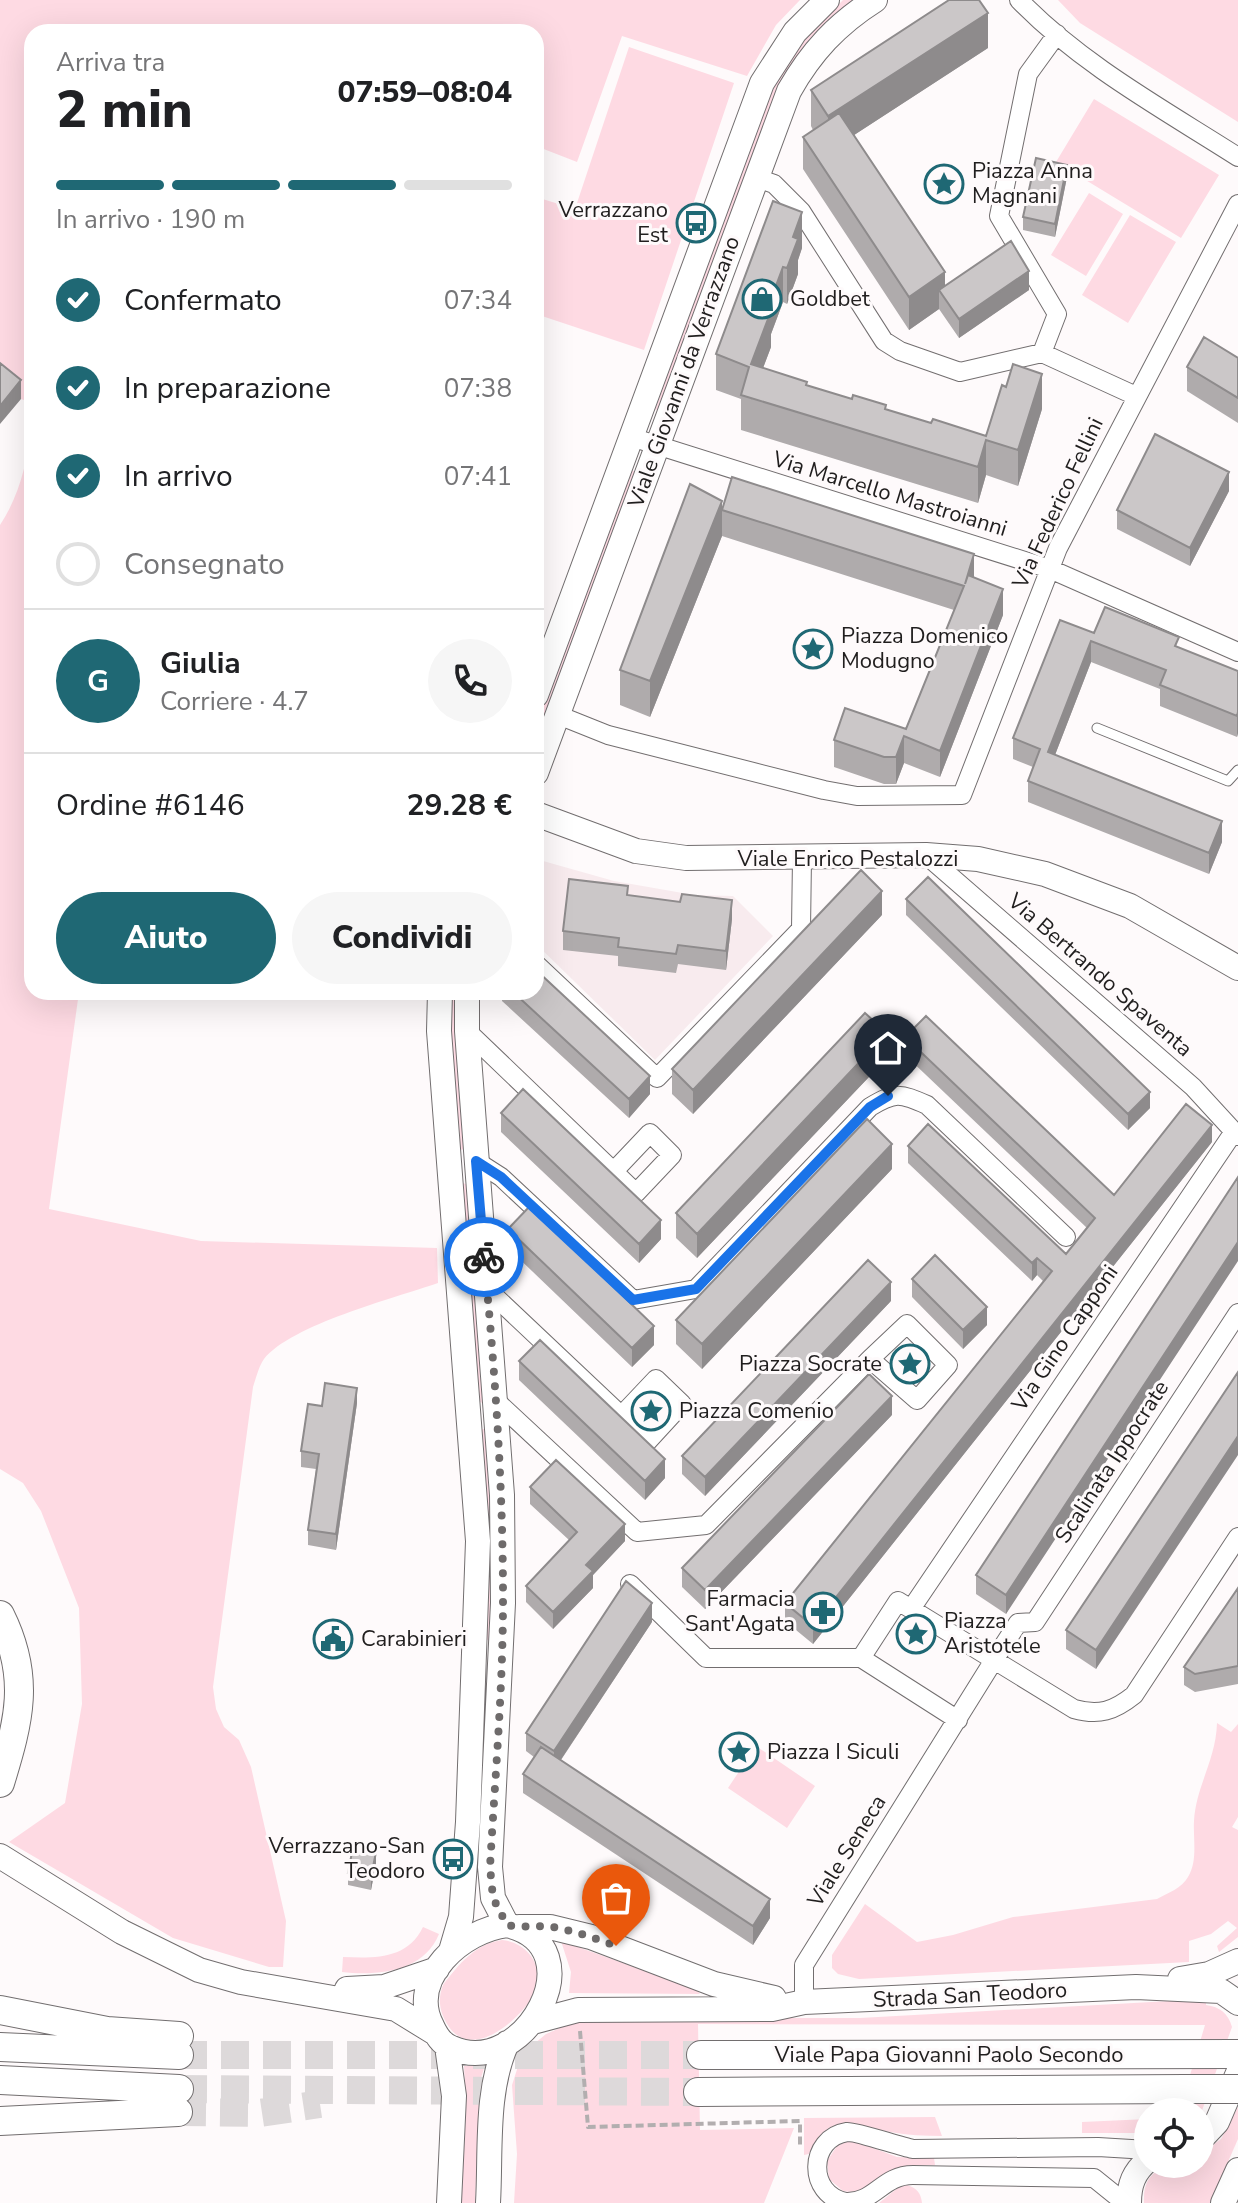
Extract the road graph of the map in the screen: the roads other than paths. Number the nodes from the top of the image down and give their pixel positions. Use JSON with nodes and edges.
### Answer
{"nodes":[{"id":1,"x":827,"y":0,"type":"edge"},
{"id":2,"x":875,"y":0,"type":"edge"},
{"id":3,"x":1019,"y":0,"type":"edge"},
{"id":4,"x":1057,"y":34,"type":"junction"},
{"id":5,"x":1238,"y":157,"type":"edge"},
{"id":6,"x":757,"y":178,"type":"junction"},
{"id":7,"x":1238,"y":204,"type":"edge"},
{"id":8,"x":1042,"y":353,"type":"junction"},
{"id":9,"x":1136,"y":396,"type":"junction"},
{"id":10,"x":631,"y":437,"type":"junction"},
{"id":11,"x":657,"y":446,"type":"junction"},
{"id":12,"x":1050,"y":569,"type":"junction"},
{"id":13,"x":1238,"y":652,"type":"edge"},
{"id":14,"x":544,"y":673,"type":"edge"},
{"id":15,"x":558,"y":715,"type":"junction"},
{"id":16,"x":1097,"y":728,"type":"dead end"},
{"id":17,"x":544,"y":752,"type":"edge"},
{"id":18,"x":1238,"y":770,"type":"edge"},
{"id":19,"x":544,"y":817,"type":"edge"},
{"id":20,"x":926,"y":855,"type":"junction"},
{"id":21,"x":802,"y":858,"type":"junction"},
{"id":22,"x":1238,"y":968,"type":"edge"},
{"id":23,"x":544,"y":972,"type":"edge"},
{"id":24,"x":440,"y":1000,"type":"edge"},
{"id":25,"x":467,"y":1000,"type":"edge"},
{"id":26,"x":467,"y":1031,"type":"junction"},
{"id":27,"x":1236,"y":1134,"type":"edge"},
{"id":28,"x":476,"y":1161,"type":"junction"},
{"id":29,"x":609,"y":1166,"type":"edge"},
{"id":30,"x":1066,"y":1237,"type":"dead end"},
{"id":31,"x":487,"y":1289,"type":"junction"},
{"id":32,"x":1238,"y":1313,"type":"edge"},
{"id":33,"x":870,"y":1359,"type":"dead end"},
{"id":34,"x":495,"y":1400,"type":"junction"},
{"id":35,"x":616,"y":1410,"type":"edge"},
{"id":36,"x":1238,"y":1537,"type":"edge"},
{"id":37,"x":630,"y":1584,"type":"edge"},
{"id":38,"x":911,"y":1609,"type":"junction"},
{"id":39,"x":1018,"y":1623,"type":"joint"},
{"id":40,"x":4,"y":1624,"type":"edge"},
{"id":41,"x":861,"y":1658,"type":"junction"},
{"id":42,"x":994,"y":1660,"type":"junction"},
{"id":43,"x":958,"y":1720,"type":"junction"},
{"id":44,"x":7,"y":1745,"type":"edge"},
{"id":45,"x":0,"y":1783,"type":"edge"},
{"id":46,"x":0,"y":1856,"type":"edge"},
{"id":47,"x":513,"y":1926,"type":"junction"},
{"id":48,"x":444,"y":1960,"type":"junction"},
{"id":49,"x":1238,"y":1961,"type":"edge"},
{"id":50,"x":1136,"y":1987,"type":"junction"},
{"id":51,"x":284,"y":1990,"type":"junction"},
{"id":52,"x":804,"y":2002,"type":"junction"},
{"id":53,"x":1238,"y":2003,"type":"edge"},
{"id":54,"x":0,"y":2010,"type":"edge"},
{"id":55,"x":533,"y":2022,"type":"junction"},
{"id":56,"x":441,"y":2040,"type":"junction"},
{"id":57,"x":507,"y":2043,"type":"junction"},
{"id":58,"x":0,"y":2047,"type":"edge"},
{"id":59,"x":1238,"y":2054,"type":"edge"},
{"id":60,"x":701,"y":2055,"type":"tunnel mouth"},
{"id":61,"x":1238,"y":2073,"type":"edge"},
{"id":62,"x":0,"y":2080,"type":"edge"},
{"id":63,"x":1238,"y":2089,"type":"edge"},
{"id":64,"x":698,"y":2092,"type":"tunnel mouth"},
{"id":65,"x":0,"y":2121,"type":"edge"},
{"id":66,"x":1214,"y":2125,"type":"edge"},
{"id":67,"x":1134,"y":2149,"type":"edge"},
{"id":68,"x":1238,"y":2170,"type":"edge"},
{"id":69,"x":1134,"y":2176,"type":"edge"},
{"id":70,"x":1228,"y":2198,"type":"edge"},
{"id":71,"x":449,"y":2203,"type":"edge"},
{"id":72,"x":488,"y":2203,"type":"edge"},
{"id":73,"x":1127,"y":2203,"type":"edge"}],
"edges":[{"from":1,"to":10,"type":"main road","name":"Viale Giovanni da Verrazzano"},
{"from":2,"to":6,"type":"main road","name":"Viale Giovanni da Verrazzano"},
{"from":3,"to":4,"type":"street"},
{"from":4,"to":5,"type":"street"},
{"from":4,"to":8,"type":"street"},
{"from":6,"to":8,"type":"street"},
{"from":6,"to":11,"type":"main road","name":"Viale Giovanni da Verrazzano"},
{"from":7,"to":9,"type":"street","name":"Via Federico Fellini"},
{"from":8,"to":9,"type":"street"},
{"from":9,"to":12,"type":"street","name":"Via Federico Fellini"},
{"from":10,"to":11,"type":"street","name":"Via Marcello Mastroianni"},
{"from":10,"to":14,"type":"main road","name":"Viale Giovanni da Verrazzano"},
{"from":11,"to":12,"type":"street","name":"Via Marcello Mastroianni"},
{"from":11,"to":15,"type":"main road","name":"Viale Giovanni da Verrazzano"},
{"from":12,"to":13,"type":"street","name":"Via Marcello Mastroianni"},
{"from":12,"to":15,"type":"street","name":"Via Federico Fellini"},
{"from":15,"to":17,"type":"main road","name":"Viale Giovanni da Verrazzano"},
{"from":16,"to":18,"type":"lane"},
{"from":19,"to":21,"type":"main road","name":"Viale Enrico Pestalozzi"},
{"from":20,"to":21,"type":"main road","name":"Viale Enrico Pestalozzi"},
{"from":20,"to":22,"type":"main road","name":"Viale Enrico Pestalozzi"},
{"from":20,"to":27,"type":"street","name":"Via Bertrando Spaventa"},
{"from":21,"to":23,"type":"street"},
{"from":24,"to":48,"type":"main road"},
{"from":25,"to":26,"type":"main road"},
{"from":26,"to":28,"type":"main road"},
{"from":26,"to":29,"type":"street"},
{"from":27,"to":38,"type":"street","name":"Via Gino Capponi"},
{"from":28,"to":30,"type":"street"},
{"from":28,"to":31,"type":"main road"},
{"from":31,"to":34,"type":"main road"},
{"from":31,"to":35,"type":"street"},
{"from":32,"to":39,"type":"street","name":"Scalinata Ippocrate"},
{"from":33,"to":34,"type":"street"},
{"from":34,"to":47,"type":"main road"},
{"from":36,"to":42,"type":"street"},
{"from":37,"to":41,"type":"street"},
{"from":38,"to":41,"type":"street"},
{"from":38,"to":42,"type":"street"},
{"from":39,"to":42,"type":"street","name":"Viale Seneca"},
{"from":40,"to":44,"type":"main road"},
{"from":41,"to":43,"type":"street"},
{"from":42,"to":43,"type":"street","name":"Viale Seneca"},
{"from":43,"to":52,"type":"street","name":"Viale Seneca"},
{"from":44,"to":45,"type":"main road"},
{"from":46,"to":51,"type":"main road"},
{"from":47,"to":48,"type":"main road"},
{"from":47,"to":52,"type":"main road","name":"Strada San Teodoro"},
{"from":47,"to":55,"type":"main road"},
{"from":48,"to":51,"type":"main road"},
{"from":48,"to":56,"type":"main road"},
{"from":49,"to":50,"type":"main road"},
{"from":50,"to":52,"type":"main road","name":"Strada San Teodoro"},
{"from":50,"to":53,"type":"main road"},
{"from":51,"to":56,"type":"main road"},
{"from":52,"to":55,"type":"main road","name":"Strada San Teodoro"},
{"from":54,"to":58,"type":"main road"},
{"from":55,"to":57,"type":"main road"},
{"from":56,"to":57,"type":"main road"},
{"from":56,"to":71,"type":"main road"},
{"from":57,"to":72,"type":"main road"},
{"from":59,"to":60,"type":"main road","name":"Viale Papa Giovanni Paolo Secondo"},
{"from":61,"to":66,"type":"main road"},
{"from":62,"to":65,"type":"main road"},
{"from":63,"to":64,"type":"main road","name":"Viale Papa Giovanni Paolo Secondo","bridge":true},
{"from":67,"to":73,"type":"street"},
{"from":68,"to":70,"type":"main road"},
{"from":69,"to":73,"type":"main road"}]}
